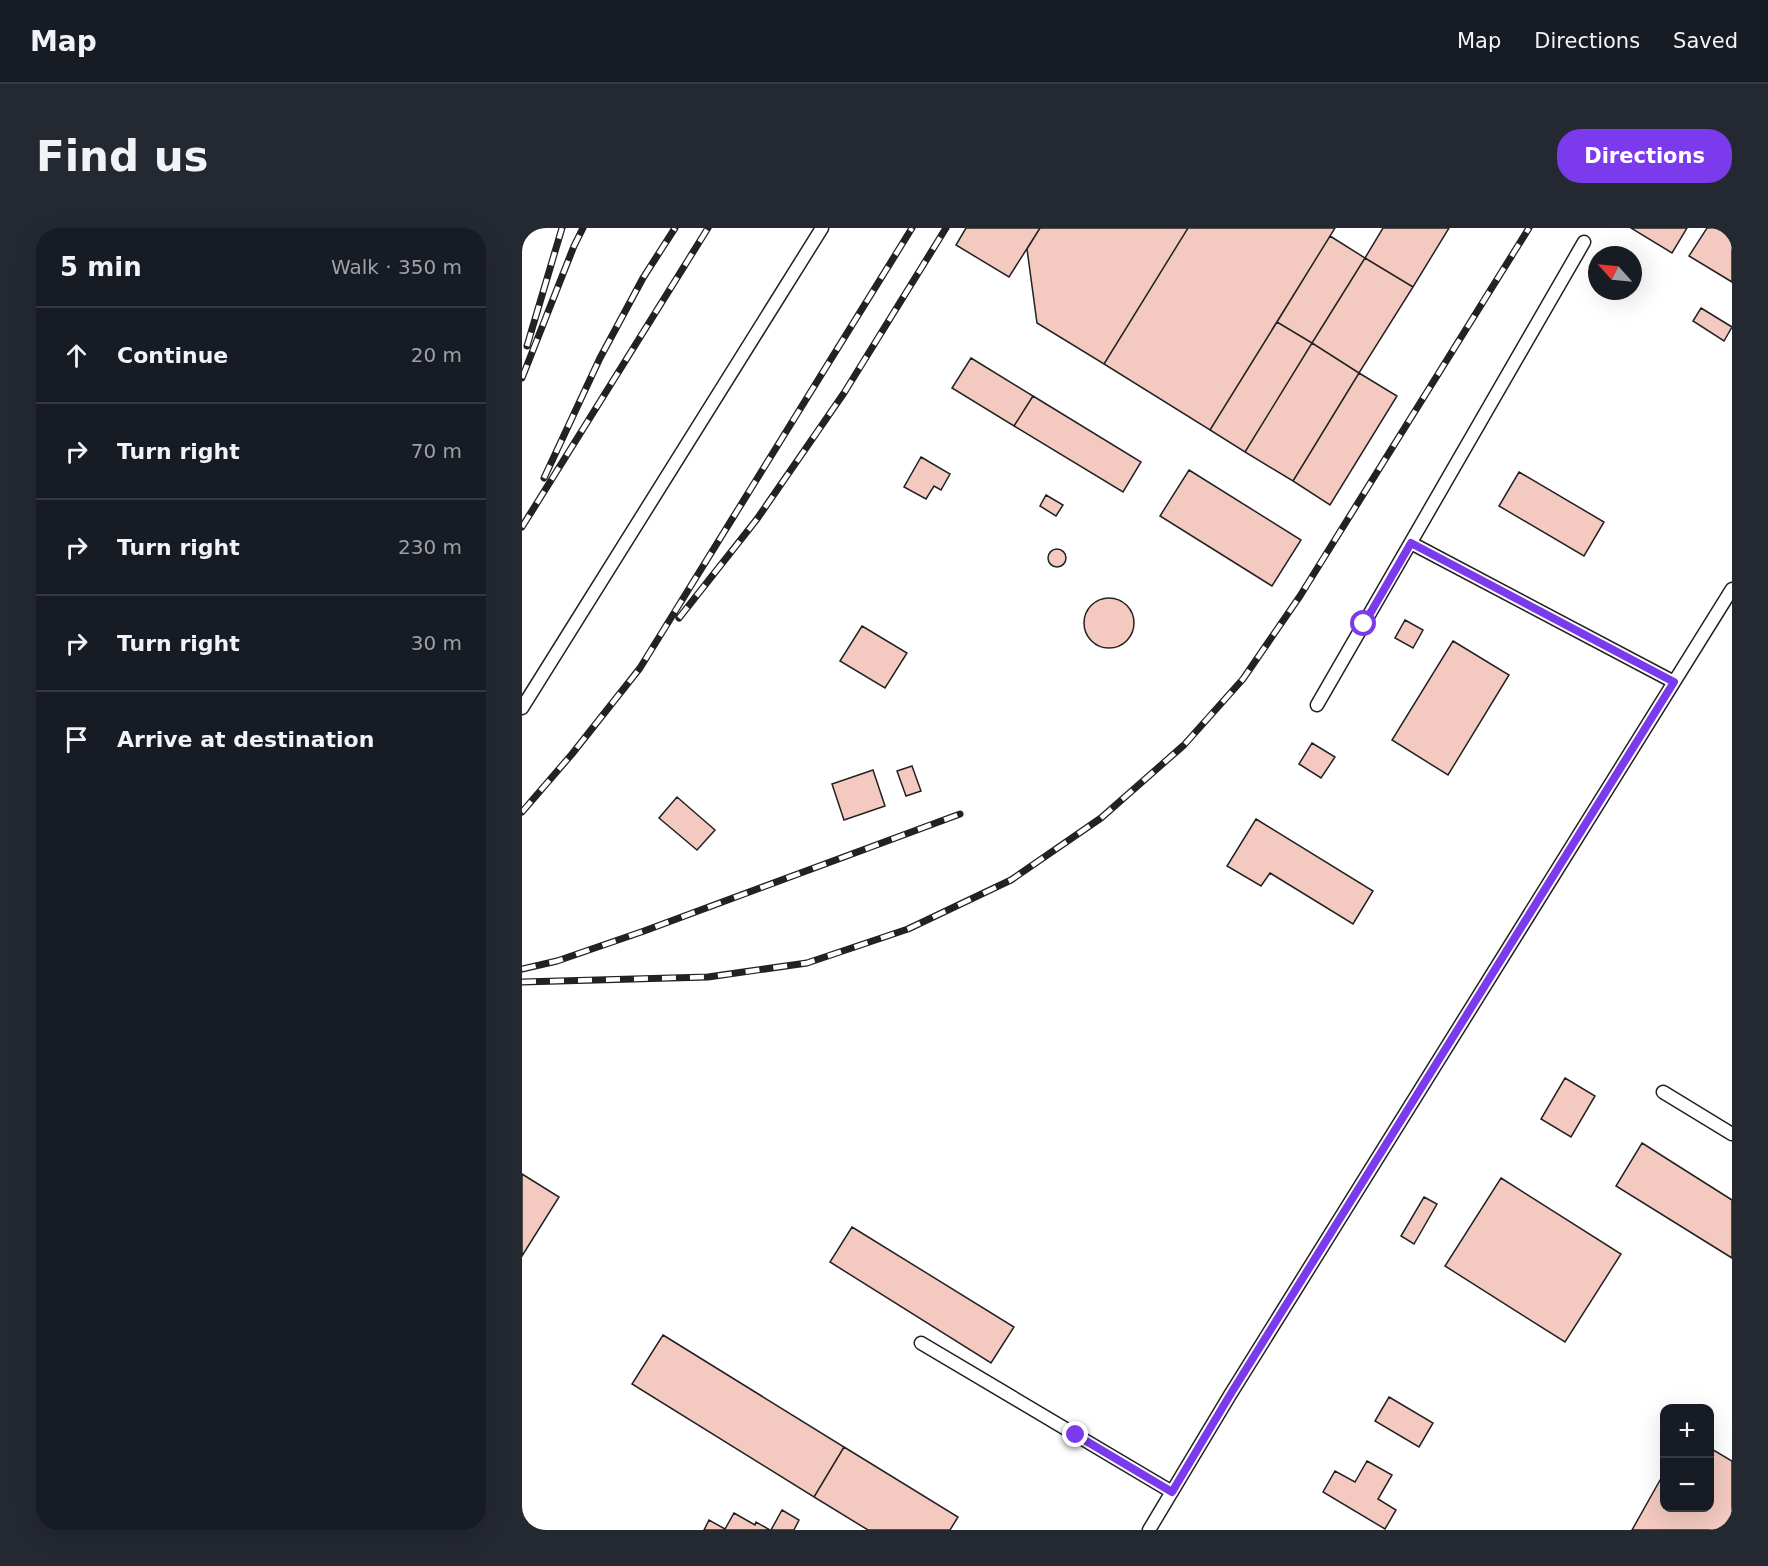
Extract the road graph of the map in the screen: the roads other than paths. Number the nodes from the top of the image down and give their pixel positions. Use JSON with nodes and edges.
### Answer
{"nodes":[{"id":1,"x":822,"y":228,"type":"edge"},
{"id":2,"x":1584,"y":242,"type":"dead end"},
{"id":3,"x":1411,"y":543,"type":"junction"},
{"id":4,"x":1732,"y":590,"type":"edge"},
{"id":5,"x":1674,"y":682,"type":"junction"},
{"id":6,"x":1317,"y":705,"type":"dead end"},
{"id":7,"x":522,"y":708,"type":"edge"},
{"id":8,"x":1663,"y":1092,"type":"dead end"},
{"id":9,"x":1732,"y":1134,"type":"edge"},
{"id":10,"x":921,"y":1343,"type":"dead end"},
{"id":11,"x":1172,"y":1492,"type":"junction"},
{"id":12,"x":1149,"y":1530,"type":"edge"}],
"edges":[{"from":1,"to":7,"type":"lane"},
{"from":2,"to":3,"type":"lane"},
{"from":3,"to":5,"type":"lane"},
{"from":3,"to":6,"type":"lane"},
{"from":4,"to":5,"type":"lane"},
{"from":5,"to":11,"type":"lane"},
{"from":8,"to":9,"type":"lane"},
{"from":10,"to":11,"type":"lane"},
{"from":11,"to":12,"type":"lane"}]}
